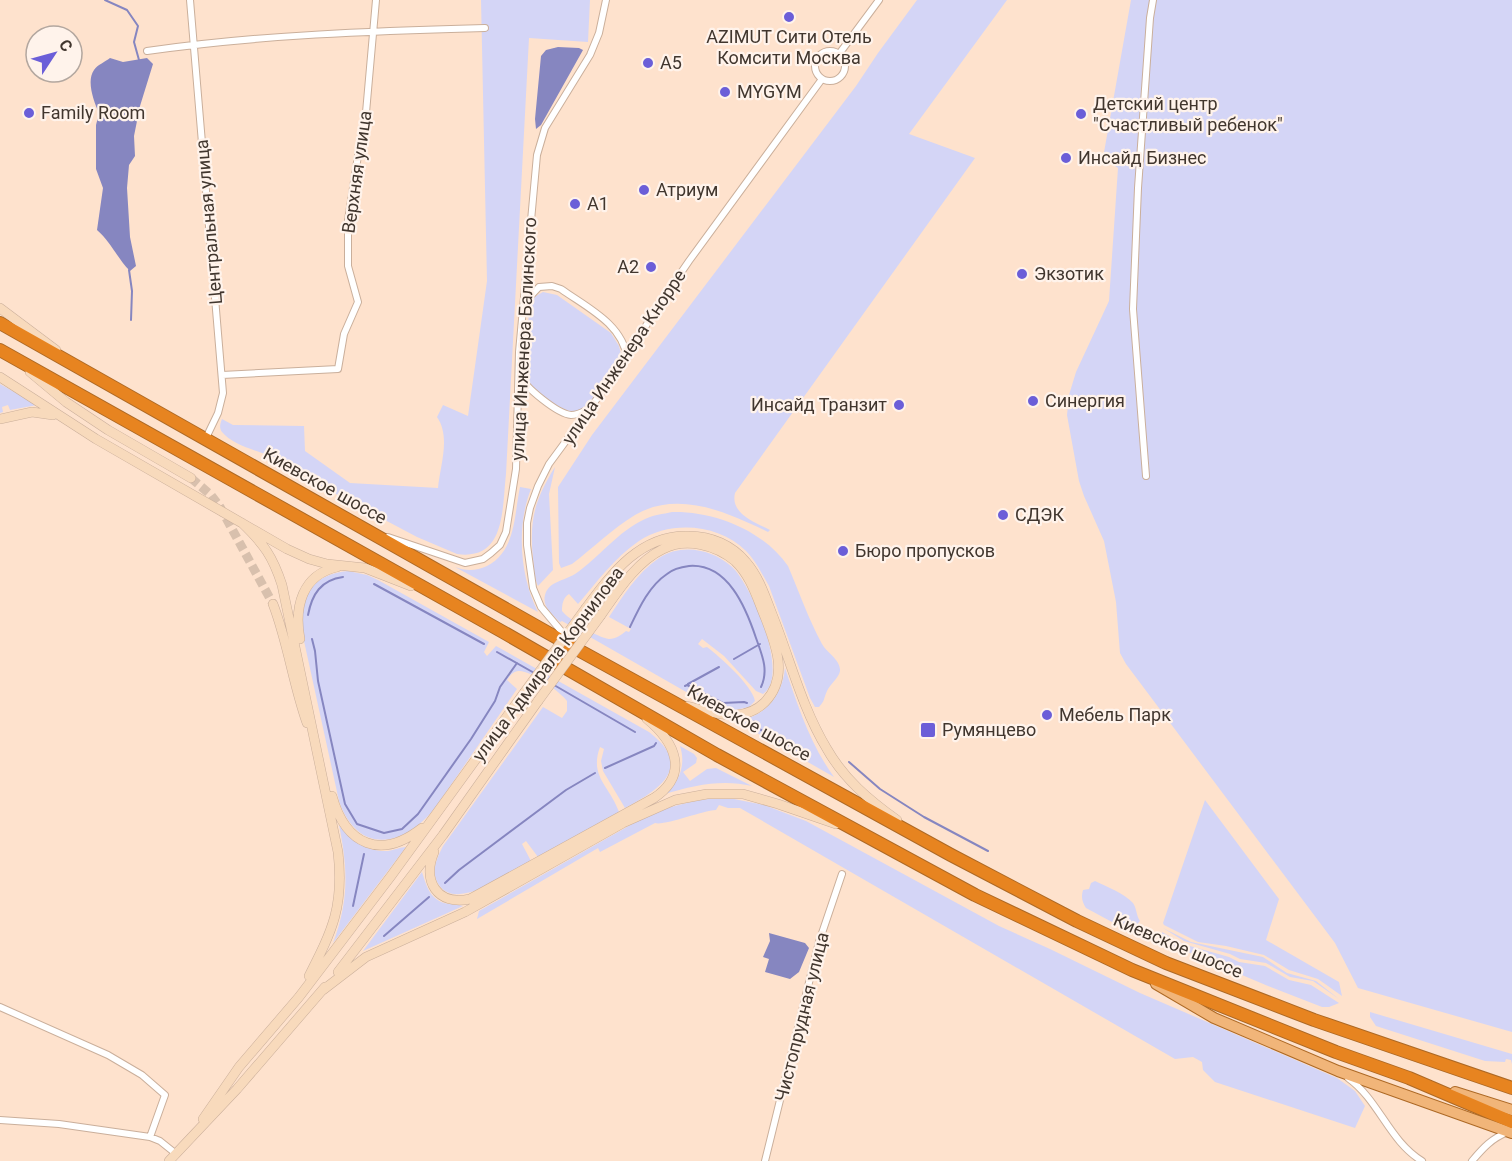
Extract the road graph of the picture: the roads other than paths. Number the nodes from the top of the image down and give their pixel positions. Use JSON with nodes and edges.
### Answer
{"nodes":[{"id":1,"x":190,"y":0,"type":"edge"},
{"id":2,"x":376,"y":0,"type":"edge"},
{"id":3,"x":606,"y":0,"type":"edge"},
{"id":4,"x":879,"y":0,"type":"edge"},
{"id":5,"x":1153,"y":0,"type":"edge"},
{"id":6,"x":485,"y":28,"type":"dead end"},
{"id":7,"x":374,"y":31,"type":"junction"},
{"id":8,"x":195,"y":44,"type":"junction"},
{"id":9,"x":147,"y":51,"type":"dead end"},
{"id":10,"x":839,"y":54,"type":"junction"},
{"id":11,"x":822,"y":79,"type":"junction"},
{"id":12,"x":523,"y":304,"type":"junction"},
{"id":13,"x":0,"y":308,"type":"edge"},
{"id":14,"x":0,"y":323,"type":"edge"},
{"id":15,"x":0,"y":350,"type":"edge"},
{"id":16,"x":12,"y":357,"type":"junction"},
{"id":17,"x":627,"y":358,"type":"junction"},
{"id":18,"x":77,"y":366,"type":"junction"},
{"id":19,"x":519,"y":373,"type":"junction"},
{"id":20,"x":222,"y":375,"type":"junction"},
{"id":21,"x":0,"y":377,"type":"edge"},
{"id":22,"x":592,"y":408,"type":"junction"},
{"id":23,"x":0,"y":419,"type":"edge"},
{"id":24,"x":68,"y":422,"type":"junction"},
{"id":25,"x":205,"y":440,"type":"junction"},
{"id":26,"x":1146,"y":476,"type":"dead end"},
{"id":27,"x":191,"y":478,"type":"tunnel mouth"},
{"id":28,"x":242,"y":523,"type":"junction"},
{"id":29,"x":365,"y":528,"type":"junction"},
{"id":30,"x":343,"y":566,"type":"junction"},
{"id":31,"x":438,"y":596,"type":"junction"},
{"id":32,"x":273,"y":604,"type":"tunnel mouth"},
{"id":33,"x":582,"y":652,"type":"junction"},
{"id":34,"x":671,"y":701,"type":"junction"},
{"id":35,"x":631,"y":706,"type":"junction"},
{"id":36,"x":316,"y":744,"type":"junction"},
{"id":37,"x":431,"y":821,"type":"junction"},
{"id":38,"x":860,"y":833,"type":"junction"},
{"id":39,"x":443,"y":835,"type":"junction"},
{"id":40,"x":951,"y":855,"type":"junction"},
{"id":41,"x":842,"y":873,"type":"dead end"},
{"id":42,"x":1132,"y":970,"type":"junction"},
{"id":43,"x":323,"y":990,"type":"junction"},
{"id":44,"x":299,"y":997,"type":"junction"},
{"id":45,"x":0,"y":1007,"type":"edge"},
{"id":46,"x":1338,"y":1071,"type":"junction"},
{"id":47,"x":1409,"y":1078,"type":"junction"},
{"id":48,"x":1512,"y":1088,"type":"edge"},
{"id":49,"x":1512,"y":1110,"type":"edge"},
{"id":50,"x":0,"y":1120,"type":"edge"},
{"id":51,"x":1511,"y":1129,"type":"edge"},
{"id":52,"x":150,"y":1137,"type":"junction"},
{"id":53,"x":187,"y":1140,"type":"junction"},
{"id":54,"x":172,"y":1157,"type":"edge"},
{"id":55,"x":765,"y":1161,"type":"edge"},
{"id":56,"x":1422,"y":1161,"type":"edge"},
{"id":57,"x":1472,"y":1161,"type":"edge"}],
"edges":[{"from":1,"to":8,"type":"street","name":"Центральная улица"},
{"from":2,"to":7,"type":"street","name":"Верхняя улица"},
{"from":3,"to":12,"type":"street","name":"улица Инженера Балинского"},
{"from":4,"to":10,"type":"street"},
{"from":5,"to":26,"type":"street"},
{"from":6,"to":7,"type":"street"},
{"from":7,"to":8,"type":"street"},
{"from":7,"to":20,"type":"street","name":"Верхняя улица"},
{"from":8,"to":9,"type":"street"},
{"from":8,"to":20,"type":"street","name":"Центральная улица"},
{"from":10,"to":11,"type":"street","name":"улица Инженера Кнорре"},
{"from":10,"to":11,"type":"street"},
{"from":11,"to":17,"type":"street","name":"улица Инженера Кнорре"},
{"from":12,"to":17,"type":"street"},
{"from":12,"to":19,"type":"street","name":"улица Инженера Балинского"},
{"from":13,"to":18,"type":"main road"},
{"from":14,"to":18,"type":"highway","name":"Киевское шоссе"},
{"from":15,"to":16,"type":"highway"},
{"from":16,"to":27,"type":"main road"},
{"from":16,"to":31,"type":"highway"},
{"from":17,"to":22,"type":"street","name":"улица Инженера Кнорре"},
{"from":18,"to":25,"type":"highway","name":"Киевское шоссе"},
{"from":19,"to":22,"type":"street"},
{"from":19,"to":29,"type":"street","name":"улица Инженера Балинского"},
{"from":20,"to":25,"type":"street","name":"Центральная улица"},
{"from":21,"to":24,"type":"main road"},
{"from":22,"to":33,"type":"street","name":"улица Инженера Кнорре"},
{"from":23,"to":24,"type":"main road"},
{"from":24,"to":28,"type":"main road"},
{"from":25,"to":29,"type":"highway","name":"Киевское шоссе"},
{"from":28,"to":30,"type":"main road"},
{"from":28,"to":36,"type":"main road"},
{"from":29,"to":33,"type":"highway","name":"Киевское шоссе"},
{"from":30,"to":31,"type":"main road"},
{"from":30,"to":37,"type":"main road"},
{"from":31,"to":35,"type":"highway"},
{"from":32,"to":36,"type":"main road"},
{"from":33,"to":34,"type":"highway","name":"Киевское шоссе"},
{"from":34,"to":39,"type":"main road","name":"улица Адмирала Корнилова","bridge":true},
{"from":34,"to":40,"type":"highway","name":"Киевское шоссе"},
{"from":35,"to":38,"type":"highway"},
{"from":35,"to":39,"type":"main road"},
{"from":36,"to":44,"type":"main road"},
{"from":37,"to":40,"type":"main road","name":"улица Адмирала Корнилова","bridge":true},
{"from":37,"to":44,"type":"main road","name":"улица Адмирала Корнилова"},
{"from":38,"to":42,"type":"highway"},
{"from":38,"to":43,"type":"main road"},
{"from":39,"to":43,"type":"main road","name":"улица Адмирала Корнилова"},
{"from":40,"to":48,"type":"highway","name":"Киевское шоссе"},
{"from":41,"to":55,"type":"street","name":"Чистопрудная улица"},
{"from":42,"to":46,"type":"main road"},
{"from":42,"to":47,"type":"highway"},
{"from":43,"to":53,"type":"main road","name":"улица Адмирала Корнилова"},
{"from":44,"to":53,"type":"main road","name":"улица Адмирала Корнилова"},
{"from":45,"to":52,"type":"street"},
{"from":46,"to":51,"type":"main road"},
{"from":46,"to":56,"type":"street"},
{"from":47,"to":49,"type":"main road"},
{"from":47,"to":51,"type":"highway"},
{"from":50,"to":52,"type":"street"},
{"from":51,"to":57,"type":"street"},
{"from":52,"to":54,"type":"street"},
{"from":53,"to":54,"type":"main road","name":"улица Адмирала Корнилова"}]}
